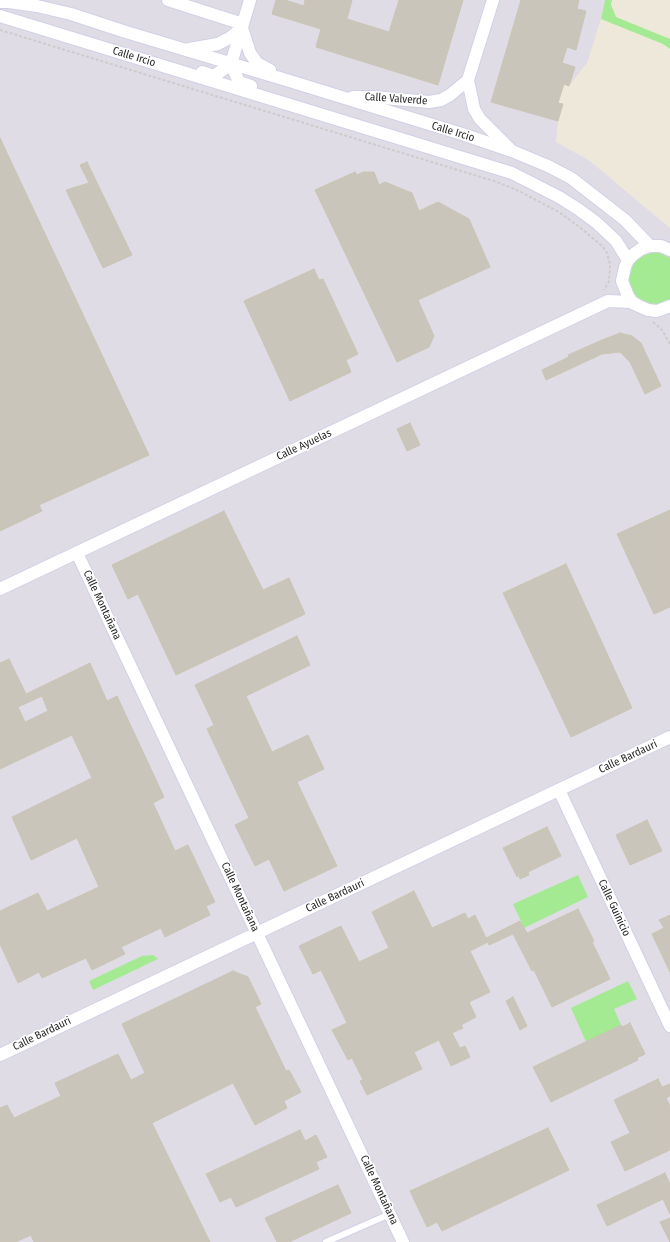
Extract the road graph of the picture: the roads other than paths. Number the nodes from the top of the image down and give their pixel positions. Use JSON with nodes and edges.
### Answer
{"nodes":[{"id":1,"x":168,"y":0,"type":"edge"},
{"id":2,"x":250,"y":0,"type":"edge"},
{"id":3,"x":493,"y":0,"type":"edge"},
{"id":4,"x":0,"y":2,"type":"edge"},
{"id":5,"x":0,"y":16,"type":"edge"},
{"id":6,"x":243,"y":26,"type":"junction"},
{"id":7,"x":185,"y":49,"type":"junction"},
{"id":8,"x":231,"y":64,"type":"junction"},
{"id":9,"x":162,"y":66,"type":"junction"},
{"id":10,"x":283,"y":78,"type":"junction"},
{"id":11,"x":468,"y":80,"type":"junction"},
{"id":12,"x":341,"y":97,"type":"junction"},
{"id":13,"x":291,"y":105,"type":"junction"},
{"id":14,"x":512,"y":151,"type":"junction"},
{"id":15,"x":650,"y":246,"type":"junction"},
{"id":16,"x":670,"y":250,"type":"edge"},
{"id":17,"x":628,"y":260,"type":"junction"},
{"id":18,"x":623,"y":274,"type":"junction"},
{"id":19,"x":605,"y":297,"type":"junction"},
{"id":20,"x":638,"y":306,"type":"junction"},
{"id":21,"x":669,"y":310,"type":"edge"},
{"id":22,"x":77,"y":553,"type":"junction"},
{"id":23,"x":0,"y":589,"type":"edge"},
{"id":24,"x":670,"y":738,"type":"edge"},
{"id":25,"x":559,"y":790,"type":"junction"},
{"id":26,"x":257,"y":933,"type":"junction"},
{"id":27,"x":670,"y":1026,"type":"edge"},
{"id":28,"x":0,"y":1054,"type":"edge"},
{"id":29,"x":390,"y":1214,"type":"junction"},
{"id":30,"x":326,"y":1242,"type":"edge"},
{"id":31,"x":403,"y":1242,"type":"edge"}],
"edges":[{"from":1,"to":6,"type":"street"},
{"from":2,"to":6,"type":"street"},
{"from":3,"to":11,"type":"street"},
{"from":4,"to":7,"type":"street","name":"Calle Ircio"},
{"from":5,"to":9,"type":"street","name":"Calle Ircio"},
{"from":6,"to":7,"type":"street"},
{"from":6,"to":8,"type":"street"},
{"from":6,"to":10,"type":"street"},
{"from":7,"to":8,"type":"street","name":"Calle Ircio"},
{"from":8,"to":9,"type":"street"},
{"from":8,"to":10,"type":"street","name":"Calle Ircio"},
{"from":8,"to":13,"type":"street","name":"Calle Ircio"},
{"from":9,"to":13,"type":"street","name":"Calle Ircio"},
{"from":10,"to":12,"type":"street","name":"Calle Ircio"},
{"from":11,"to":12,"type":"street","name":"Calle Valverde"},
{"from":11,"to":14,"type":"street"},
{"from":12,"to":14,"type":"street","name":"Calle Ircio"},
{"from":13,"to":17,"type":"street","name":"Calle Ircio"},
{"from":14,"to":15,"type":"street","name":"Calle Ircio"},
{"from":15,"to":16,"type":"street"},
{"from":15,"to":17,"type":"street"},
{"from":17,"to":18,"type":"street"},
{"from":18,"to":19,"type":"street"},
{"from":18,"to":20,"type":"street"},
{"from":19,"to":20,"type":"street","name":"Calle Ayuelas"},
{"from":19,"to":22,"type":"street","name":"Calle Ayuelas"},
{"from":20,"to":21,"type":"street","name":"Calle Ayuelas"},
{"from":22,"to":23,"type":"street","name":"Calle Ayuelas"},
{"from":22,"to":26,"type":"street","name":"Calle Montañana"},
{"from":24,"to":25,"type":"street","name":"Calle Bardauri"},
{"from":25,"to":26,"type":"street","name":"Calle Bardauri"},
{"from":25,"to":27,"type":"street","name":"Calle Guinicio"},
{"from":26,"to":28,"type":"street","name":"Calle Bardauri"},
{"from":26,"to":29,"type":"street","name":"Calle Montañana"},
{"from":29,"to":30,"type":"lane"},
{"from":29,"to":31,"type":"street","name":"Calle Montañana"}]}
